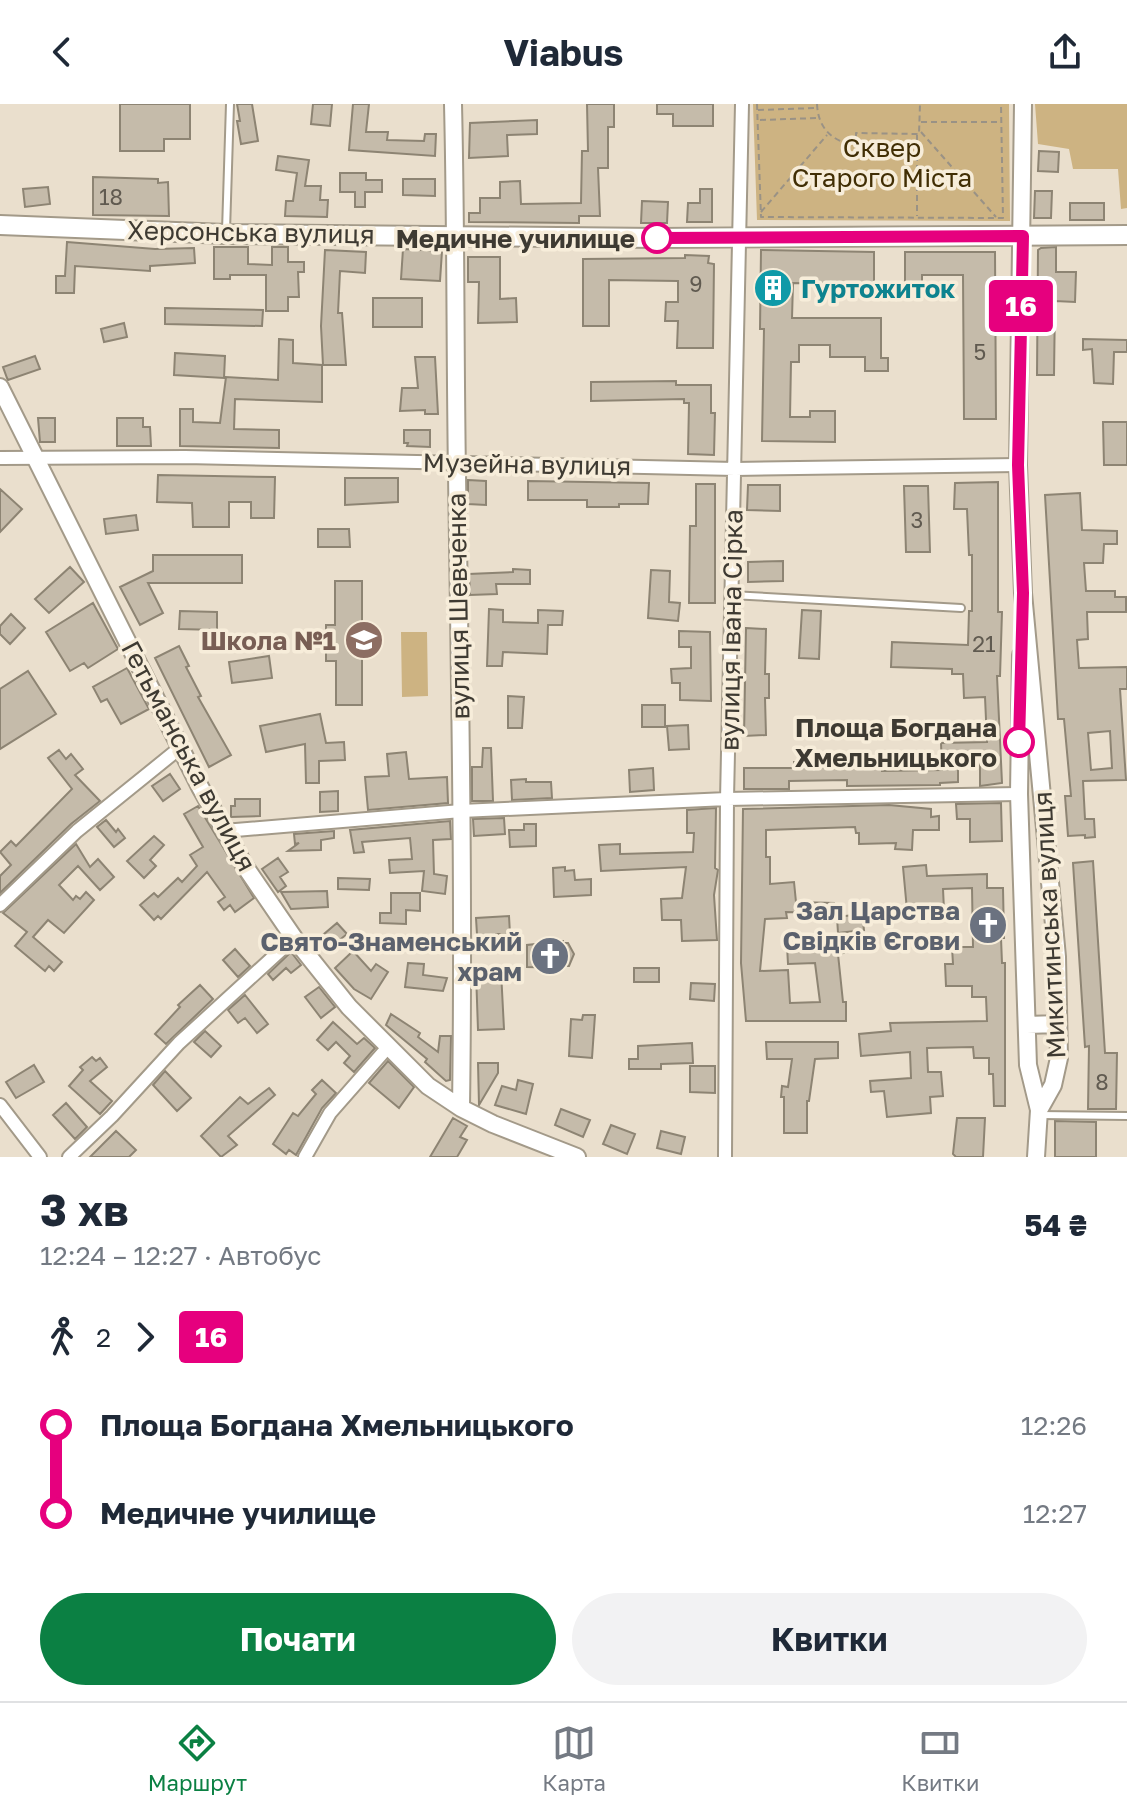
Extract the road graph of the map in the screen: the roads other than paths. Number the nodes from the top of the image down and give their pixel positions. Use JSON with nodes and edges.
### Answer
{"nodes":[{"id":1,"x":230,"y":104,"type":"edge"},
{"id":2,"x":453,"y":104,"type":"edge"},
{"id":3,"x":742,"y":104,"type":"edge"},
{"id":4,"x":1023,"y":104,"type":"edge"},
{"id":5,"x":0,"y":225,"type":"edge"},
{"id":6,"x":226,"y":234,"type":"junction"},
{"id":7,"x":457,"y":235,"type":"junction"},
{"id":8,"x":1127,"y":235,"type":"edge"},
{"id":9,"x":1023,"y":236,"type":"junction"},
{"id":10,"x":738,"y":239,"type":"junction"},
{"id":11,"x":0,"y":387,"type":"edge"},
{"id":12,"x":36,"y":457,"type":"junction"},
{"id":13,"x":0,"y":458,"type":"edge"},
{"id":14,"x":457,"y":462,"type":"junction"},
{"id":15,"x":1018,"y":465,"type":"junction"},
{"id":16,"x":735,"y":469,"type":"junction"},
{"id":17,"x":1023,"y":593,"type":"junction"},
{"id":18,"x":731,"y":595,"type":"junction"},
{"id":19,"x":961,"y":608,"type":"dead end"},
{"id":20,"x":181,"y":747,"type":"junction"},
{"id":21,"x":1019,"y":794,"type":"junction"},
{"id":22,"x":727,"y":799,"type":"junction"},
{"id":23,"x":461,"y":811,"type":"junction"},
{"id":24,"x":224,"y":831,"type":"junction"},
{"id":25,"x":0,"y":905,"type":"edge"},
{"id":26,"x":294,"y":938,"type":"junction"},
{"id":27,"x":1058,"y":1024,"type":"junction"},
{"id":28,"x":1027,"y":1025,"type":"junction"},
{"id":29,"x":388,"y":1047,"type":"junction"},
{"id":30,"x":0,"y":1105,"type":"edge"},
{"id":31,"x":461,"y":1108,"type":"junction"},
{"id":32,"x":1039,"y":1112,"type":"junction"},
{"id":33,"x":1127,"y":1116,"type":"edge"},
{"id":34,"x":570,"y":1156,"type":"edge"},
{"id":35,"x":40,"y":1157,"type":"edge"},
{"id":36,"x":69,"y":1157,"type":"edge"},
{"id":37,"x":305,"y":1157,"type":"edge"},
{"id":38,"x":725,"y":1157,"type":"edge"},
{"id":39,"x":1036,"y":1157,"type":"edge"}],
"edges":[{"from":1,"to":6,"type":"lane"},
{"from":2,"to":7,"type":"street","name":"вулиця Шевченка"},
{"from":3,"to":10,"type":"street","name":"вулиця Івана Сірка"},
{"from":4,"to":9,"type":"street","name":"Микитинська вулиця"},
{"from":5,"to":6,"type":"main road","name":"Херсонська вулиця"},
{"from":6,"to":7,"type":"main road","name":"Херсонська вулиця"},
{"from":7,"to":10,"type":"main road","name":"Херсонська вулиця"},
{"from":7,"to":14,"type":"street","name":"вулиця Шевченка"},
{"from":8,"to":9,"type":"main road","name":"Херсонська вулиця"},
{"from":9,"to":10,"type":"main road","name":"Херсонська вулиця"},
{"from":9,"to":15,"type":"street","name":"Микитинська вулиця"},
{"from":10,"to":16,"type":"street","name":"вулиця Івана Сірка"},
{"from":11,"to":12,"type":"street","name":"Гетьманська вулиця"},
{"from":12,"to":13,"type":"street"},
{"from":12,"to":14,"type":"street","name":"Музейна вулиця"},
{"from":12,"to":20,"type":"street","name":"Гетьманська вулиця"},
{"from":14,"to":16,"type":"street","name":"Музейна вулиця"},
{"from":14,"to":23,"type":"street","name":"вулиця Шевченка"},
{"from":15,"to":16,"type":"street","name":"Музейна вулиця"},
{"from":15,"to":17,"type":"street","name":"Микитинська вулиця"},
{"from":16,"to":18,"type":"street","name":"вулиця Івана Сірка"},
{"from":17,"to":21,"type":"street","name":"Микитинська вулиця"},
{"from":17,"to":27,"type":"street","name":"Микитинська вулиця"},
{"from":18,"to":19,"type":"lane"},
{"from":18,"to":22,"type":"street","name":"вулиця Івана Сірка"},
{"from":20,"to":24,"type":"street","name":"Гетьманська вулиця"},
{"from":20,"to":25,"type":"street"},
{"from":21,"to":22,"type":"street"},
{"from":21,"to":28,"type":"street","name":"Микитинська вулиця"},
{"from":22,"to":23,"type":"street"},
{"from":22,"to":38,"type":"street","name":"вулиця Івана Сірка"},
{"from":23,"to":24,"type":"street"},
{"from":23,"to":31,"type":"street","name":"вулиця Шевченка"},
{"from":24,"to":26,"type":"street","name":"Гетьманська вулиця"},
{"from":26,"to":29,"type":"street","name":"Гетьманська вулиця"},
{"from":26,"to":36,"type":"street"},
{"from":27,"to":28,"type":"street"},
{"from":27,"to":32,"type":"street","name":"Микитинська вулиця"},
{"from":28,"to":32,"type":"street","name":"Микитинська вулиця"},
{"from":29,"to":31,"type":"street","name":"Гетьманська вулиця"},
{"from":29,"to":37,"type":"street"},
{"from":30,"to":35,"type":"street"},
{"from":31,"to":34,"type":"street","name":"Гетьманська вулиця"},
{"from":32,"to":33,"type":"lane"},
{"from":32,"to":39,"type":"street","name":"Микитинська вулиця"}]}
